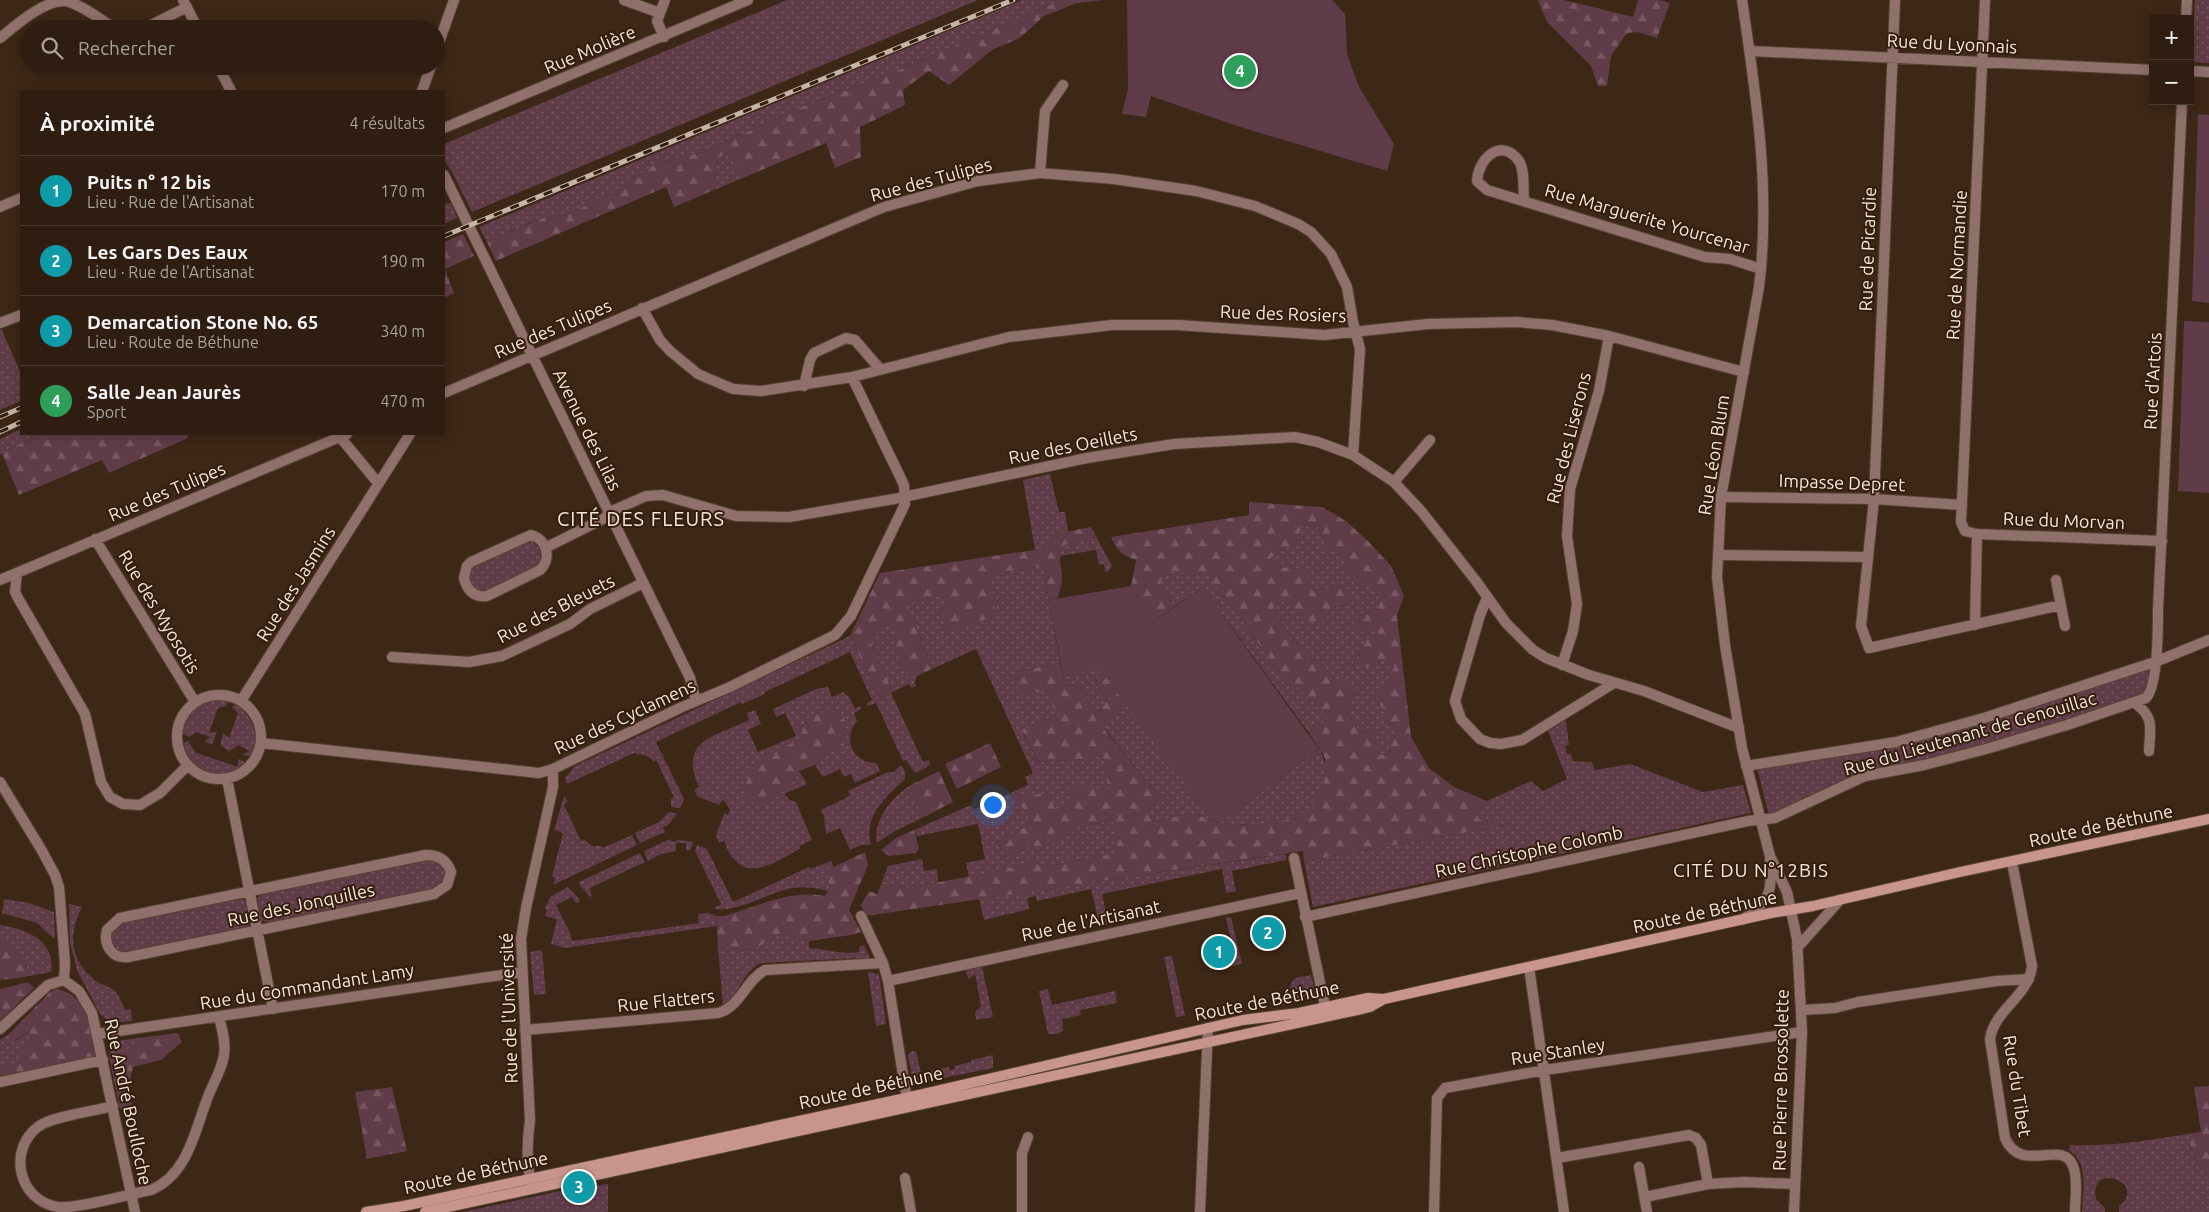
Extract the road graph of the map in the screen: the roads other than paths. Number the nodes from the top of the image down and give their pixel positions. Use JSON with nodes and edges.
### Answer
{"nodes":[{"id":1,"x":454,"y":0,"type":"edge"},
{"id":2,"x":624,"y":0,"type":"edge"},
{"id":3,"x":665,"y":0,"type":"edge"},
{"id":4,"x":748,"y":0,"type":"edge"},
{"id":5,"x":1742,"y":0,"type":"edge"},
{"id":6,"x":1895,"y":0,"type":"edge"},
{"id":7,"x":1986,"y":0,"type":"edge"},
{"id":8,"x":2186,"y":0,"type":"edge"},
{"id":9,"x":185,"y":3,"type":"edge"},
{"id":10,"x":660,"y":13,"type":"junction"},
{"id":11,"x":2186,"y":15,"type":"edge"},
{"id":12,"x":24,"y":20,"type":"edge"},
{"id":13,"x":101,"y":20,"type":"edge"},
{"id":14,"x":158,"y":20,"type":"edge"},
{"id":15,"x":194,"y":20,"type":"edge"},
{"id":16,"x":20,"y":23,"type":"edge"},
{"id":17,"x":445,"y":26,"type":"edge"},
{"id":18,"x":664,"y":37,"type":"junction"},
{"id":19,"x":0,"y":38,"type":"edge"},
{"id":20,"x":1750,"y":51,"type":"junction"},
{"id":21,"x":1893,"y":58,"type":"junction"},
{"id":22,"x":1982,"y":63,"type":"junction"},
{"id":23,"x":2149,"y":70,"type":"edge"},
{"id":24,"x":2194,"y":71,"type":"edge"},
{"id":25,"x":2209,"y":72,"type":"edge"},
{"id":26,"x":223,"y":75,"type":"edge"},
{"id":27,"x":428,"y":75,"type":"edge"},
{"id":28,"x":1063,"y":85,"type":"dead end"},
{"id":29,"x":230,"y":90,"type":"edge"},
{"id":30,"x":422,"y":90,"type":"edge"},
{"id":31,"x":2182,"y":105,"type":"edge"},
{"id":32,"x":445,"y":128,"type":"edge"},
{"id":33,"x":1040,"y":173,"type":"junction"},
{"id":34,"x":445,"y":177,"type":"edge"},
{"id":35,"x":20,"y":198,"type":"edge"},
{"id":36,"x":1524,"y":200,"type":"junction"},
{"id":37,"x":0,"y":207,"type":"edge"},
{"id":38,"x":1761,"y":269,"type":"junction"},
{"id":39,"x":642,"y":308,"type":"junction"},
{"id":40,"x":20,"y":314,"type":"edge"},
{"id":41,"x":0,"y":323,"type":"edge"},
{"id":42,"x":1355,"y":332,"type":"junction"},
{"id":43,"x":1609,"y":336,"type":"junction"},
{"id":44,"x":533,"y":355,"type":"junction"},
{"id":45,"x":880,"y":370,"type":"junction"},
{"id":46,"x":1744,"y":372,"type":"junction"},
{"id":47,"x":852,"y":377,"type":"junction"},
{"id":48,"x":804,"y":386,"type":"junction"},
{"id":49,"x":445,"y":393,"type":"edge"},
{"id":50,"x":344,"y":435,"type":"edge"},
{"id":51,"x":409,"y":435,"type":"edge"},
{"id":52,"x":1430,"y":440,"type":"dead end"},
{"id":53,"x":1353,"y":455,"type":"junction"},
{"id":54,"x":1394,"y":482,"type":"junction"},
{"id":55,"x":378,"y":483,"type":"junction"},
{"id":56,"x":906,"y":496,"type":"junction"},
{"id":57,"x":1720,"y":497,"type":"junction"},
{"id":58,"x":1874,"y":499,"type":"junction"},
{"id":59,"x":1962,"y":505,"type":"junction"},
{"id":60,"x":610,"y":513,"type":"junction"},
{"id":61,"x":1965,"y":531,"type":"joint"},
{"id":62,"x":1977,"y":534,"type":"junction"},
{"id":63,"x":95,"y":539,"type":"junction"},
{"id":64,"x":2162,"y":541,"type":"junction"},
{"id":65,"x":545,"y":548,"type":"junction"},
{"id":66,"x":1718,"y":555,"type":"junction"},
{"id":67,"x":1867,"y":557,"type":"junction"},
{"id":68,"x":16,"y":573,"type":"junction"},
{"id":69,"x":0,"y":580,"type":"edge"},
{"id":70,"x":2056,"y":580,"type":"dead end"},
{"id":71,"x":643,"y":583,"type":"junction"},
{"id":72,"x":1487,"y":598,"type":"junction"},
{"id":73,"x":2061,"y":605,"type":"junction"},
{"id":74,"x":1975,"y":625,"type":"junction"},
{"id":75,"x":2065,"y":626,"type":"dead end"},
{"id":76,"x":2209,"y":640,"type":"edge"},
{"id":77,"x":392,"y":656,"type":"dead end"},
{"id":78,"x":2155,"y":662,"type":"junction"},
{"id":79,"x":1562,"y":665,"type":"junction"},
{"id":80,"x":1614,"y":683,"type":"junction"},
{"id":81,"x":241,"y":701,"type":"junction"},
{"id":82,"x":696,"y":701,"type":"junction"},
{"id":83,"x":195,"y":702,"type":"junction"},
{"id":84,"x":2135,"y":703,"type":"junction"},
{"id":85,"x":1739,"y":728,"type":"junction"},
{"id":86,"x":261,"y":743,"type":"junction"},
{"id":87,"x":2149,"y":751,"type":"dead end"},
{"id":88,"x":188,"y":766,"type":"junction"},
{"id":89,"x":1746,"y":766,"type":"junction"},
{"id":90,"x":553,"y":769,"type":"junction"},
{"id":91,"x":227,"y":779,"type":"junction"},
{"id":92,"x":0,"y":782,"type":"edge"},
{"id":93,"x":1760,"y":820,"type":"junction"},
{"id":94,"x":2209,"y":820,"type":"edge"},
{"id":95,"x":1770,"y":856,"type":"junction"},
{"id":96,"x":1294,"y":858,"type":"dead end"},
{"id":97,"x":2012,"y":862,"type":"junction"},
{"id":98,"x":251,"y":891,"type":"junction"},
{"id":99,"x":1301,"y":893,"type":"junction"},
{"id":100,"x":1840,"y":900,"type":"junction"},
{"id":101,"x":1791,"y":909,"type":"junction"},
{"id":102,"x":861,"y":916,"type":"dead end"},
{"id":103,"x":1305,"y":917,"type":"junction"},
{"id":104,"x":1742,"y":920,"type":"junction"},
{"id":105,"x":258,"y":930,"type":"junction"},
{"id":106,"x":1797,"y":948,"type":"junction"},
{"id":107,"x":882,"y":963,"type":"junction"},
{"id":108,"x":1529,"y":966,"type":"junction"},
{"id":109,"x":522,"y":972,"type":"junction"},
{"id":110,"x":2029,"y":979,"type":"junction"},
{"id":111,"x":64,"y":980,"type":"junction"},
{"id":112,"x":888,"y":981,"type":"junction"},
{"id":113,"x":273,"y":1008,"type":"junction"},
{"id":114,"x":1802,"y":1010,"type":"junction"},
{"id":115,"x":1326,"y":1011,"type":"junction"},
{"id":116,"x":219,"y":1017,"type":"junction"},
{"id":117,"x":1208,"y":1028,"type":"junction"},
{"id":118,"x":0,"y":1029,"type":"edge"},
{"id":119,"x":525,"y":1030,"type":"junction"},
{"id":120,"x":1802,"y":1032,"type":"junction"},
{"id":121,"x":98,"y":1034,"type":"junction"},
{"id":122,"x":1208,"y":1042,"type":"junction"},
{"id":123,"x":103,"y":1060,"type":"junction"},
{"id":124,"x":1545,"y":1070,"type":"junction"},
{"id":125,"x":0,"y":1082,"type":"edge"},
{"id":126,"x":907,"y":1102,"type":"junction"},
{"id":127,"x":112,"y":1106,"type":"junction"},
{"id":128,"x":1028,"y":1137,"type":"dead end"},
{"id":129,"x":1557,"y":1158,"type":"junction"},
{"id":130,"x":1639,"y":1166,"type":"dead end"},
{"id":131,"x":905,"y":1178,"type":"dead end"},
{"id":132,"x":531,"y":1184,"type":"junction"},
{"id":133,"x":1708,"y":1184,"type":"junction"},
{"id":134,"x":1795,"y":1184,"type":"junction"},
{"id":135,"x":131,"y":1194,"type":"junction"},
{"id":136,"x":1645,"y":1197,"type":"junction"},
{"id":137,"x":404,"y":1209,"type":"edge"},
{"id":138,"x":135,"y":1212,"type":"edge"},
{"id":139,"x":366,"y":1212,"type":"edge"},
{"id":140,"x":425,"y":1212,"type":"edge"},
{"id":141,"x":911,"y":1212,"type":"edge"},
{"id":142,"x":1022,"y":1212,"type":"edge"},
{"id":143,"x":1200,"y":1212,"type":"edge"},
{"id":144,"x":1434,"y":1212,"type":"edge"},
{"id":145,"x":1564,"y":1212,"type":"edge"},
{"id":146,"x":1647,"y":1212,"type":"edge"},
{"id":147,"x":1794,"y":1212,"type":"edge"},
{"id":148,"x":2074,"y":1212,"type":"edge"}],
"edges":[{"from":1,"to":17,"type":"street"},
{"from":2,"to":10,"type":"street"},
{"from":3,"to":10,"type":"street"},
{"from":4,"to":18,"type":"street","name":"Rue Molière"},
{"from":5,"to":20,"type":"street","name":"Rue Léon Blum"},
{"from":6,"to":21,"type":"street","name":"Rue de Picardie"},
{"from":7,"to":22,"type":"street","name":"Rue de Normandie"},
{"from":8,"to":11,"type":"street"},
{"from":9,"to":14,"type":"street"},
{"from":9,"to":15,"type":"street"},
{"from":10,"to":18,"type":"street"},
{"from":12,"to":13,"type":"street"},
{"from":16,"to":19,"type":"street"},
{"from":18,"to":32,"type":"street","name":"Rue Molière"},
{"from":20,"to":21,"type":"street","name":"Rue du Lyonnais"},
{"from":20,"to":38,"type":"street","name":"Rue Léon Blum"},
{"from":21,"to":22,"type":"street","name":"Rue du Lyonnais"},
{"from":21,"to":58,"type":"street","name":"Rue de Picardie"},
{"from":22,"to":23,"type":"street","name":"Rue du Lyonnais"},
{"from":22,"to":59,"type":"street","name":"Rue de Normandie"},
{"from":24,"to":25,"type":"street"},
{"from":26,"to":29,"type":"street"},
{"from":27,"to":30,"type":"street"},
{"from":28,"to":33,"type":"street"},
{"from":31,"to":64,"type":"street","name":"Rue d'Artois"},
{"from":33,"to":39,"type":"street","name":"Rue des Tulipes"},
{"from":33,"to":42,"type":"street","name":"Rue des Tulipes"},
{"from":34,"to":44,"type":"street","name":"Avenue des Lilas"},
{"from":35,"to":37,"type":"street"},
{"from":36,"to":36,"type":"street","name":"Rue Marguerite Yourcenar"},
{"from":36,"to":38,"type":"street","name":"Rue Marguerite Yourcenar"},
{"from":38,"to":46,"type":"street","name":"Rue Léon Blum"},
{"from":39,"to":44,"type":"street","name":"Rue des Tulipes"},
{"from":39,"to":48,"type":"street","name":"Rue des Rosiers"},
{"from":40,"to":41,"type":"street"},
{"from":42,"to":43,"type":"street","name":"Rue des Rosiers"},
{"from":42,"to":45,"type":"street","name":"Rue des Rosiers"},
{"from":42,"to":53,"type":"street","name":"Rue des Tulipes"},
{"from":43,"to":46,"type":"street","name":"Rue des Rosiers"},
{"from":43,"to":79,"type":"street","name":"Rue des Liserons"},
{"from":44,"to":49,"type":"street","name":"Rue des Tulipes"},
{"from":44,"to":60,"type":"street","name":"Avenue des Lilas"},
{"from":45,"to":47,"type":"street","name":"Rue des Rosiers"},
{"from":45,"to":48,"type":"street"},
{"from":46,"to":57,"type":"street","name":"Rue Léon Blum"},
{"from":47,"to":48,"type":"street","name":"Rue des Rosiers"},
{"from":47,"to":56,"type":"street"},
{"from":50,"to":55,"type":"street"},
{"from":50,"to":63,"type":"street","name":"Rue des Tulipes"},
{"from":51,"to":55,"type":"street","name":"Rue des Jasmins"},
{"from":52,"to":54,"type":"street"},
{"from":53,"to":54,"type":"street","name":"Rue des Oeillets"},
{"from":53,"to":56,"type":"street","name":"Rue des Oeillets"},
{"from":54,"to":72,"type":"street","name":"Rue des Oeillets"},
{"from":55,"to":81,"type":"street","name":"Rue des Jasmins"},
{"from":56,"to":60,"type":"street","name":"Rue des Oeillets"},
{"from":56,"to":82,"type":"street","name":"Rue des Cyclamens"},
{"from":57,"to":58,"type":"street","name":"Impasse Depret"},
{"from":57,"to":66,"type":"street","name":"Rue Léon Blum"},
{"from":58,"to":59,"type":"street","name":"Impasse Depret"},
{"from":58,"to":67,"type":"street","name":"Rue de Picardie"},
{"from":59,"to":61,"type":"street","name":"Rue de Normandie"},
{"from":60,"to":65,"type":"street","name":"Rue des Oeillets"},
{"from":60,"to":71,"type":"street","name":"Avenue des Lilas"},
{"from":61,"to":62,"type":"street","name":"Rue du Morvan"},
{"from":62,"to":64,"type":"street","name":"Rue du Morvan"},
{"from":62,"to":74,"type":"street"},
{"from":63,"to":68,"type":"street","name":"Rue des Tulipes"},
{"from":63,"to":83,"type":"street","name":"Rue des Myosotis"},
{"from":64,"to":78,"type":"street","name":"Rue d'Artois"},
{"from":65,"to":65,"type":"street"},
{"from":66,"to":67,"type":"street"},
{"from":66,"to":85,"type":"street","name":"Rue Léon Blum"},
{"from":67,"to":74,"type":"street","name":"Rue de Picardie"},
{"from":68,"to":69,"type":"street","name":"Rue des Tulipes"},
{"from":68,"to":88,"type":"street"},
{"from":70,"to":73,"type":"street"},
{"from":71,"to":77,"type":"street","name":"Rue des Bleuets"},
{"from":71,"to":82,"type":"street","name":"Avenue des Lilas"},
{"from":72,"to":79,"type":"street","name":"Rue des Oeillets"},
{"from":72,"to":80,"type":"street"},
{"from":73,"to":74,"type":"street"},
{"from":73,"to":75,"type":"street"},
{"from":76,"to":78,"type":"street","name":"Rue du Lieutenant de Genouillac"},
{"from":78,"to":84,"type":"street","name":"Rue du Lieutenant de Genouillac"},
{"from":78,"to":89,"type":"street","name":"Rue du Lieutenant de Genouillac"},
{"from":79,"to":80,"type":"street","name":"Rue des Oeillets"},
{"from":80,"to":85,"type":"street","name":"Rue des Oeillets"},
{"from":81,"to":83,"type":"street"},
{"from":81,"to":86,"type":"street"},
{"from":82,"to":90,"type":"street","name":"Rue des Cyclamens"},
{"from":83,"to":88,"type":"street"},
{"from":84,"to":87,"type":"street"},
{"from":84,"to":93,"type":"street","name":"Rue du Lieutenant de Genouillac"},
{"from":85,"to":89,"type":"street","name":"Rue Léon Blum"},
{"from":86,"to":90,"type":"street","name":"Rue des Cyclamens"},
{"from":86,"to":91,"type":"street"},
{"from":88,"to":91,"type":"street"},
{"from":89,"to":93,"type":"street","name":"Rue Léon Blum"},
{"from":90,"to":109,"type":"street","name":"Rue de l'Université"},
{"from":91,"to":98,"type":"street"},
{"from":92,"to":111,"type":"street"},
{"from":93,"to":95,"type":"street","name":"Rue Léon Blum"},
{"from":93,"to":103,"type":"street","name":"Rue Christophe Colomb"},
{"from":94,"to":97,"type":"main road","name":"Route de Béthune"},
{"from":95,"to":101,"type":"street","name":"Rue Léon Blum"},
{"from":95,"to":104,"type":"street"},
{"from":96,"to":99,"type":"street"},
{"from":97,"to":100,"type":"main road","name":"Route de Béthune"},
{"from":97,"to":110,"type":"street"},
{"from":98,"to":105,"type":"street"},
{"from":98,"to":105,"type":"street","name":"Rue des Jonquilles"},
{"from":98,"to":105,"type":"street","name":"Rue des Jonquilles"},
{"from":99,"to":103,"type":"street"},
{"from":99,"to":112,"type":"street","name":"Rue de l'Artisanat"},
{"from":100,"to":101,"type":"main road","name":"Route de Béthune"},
{"from":100,"to":106,"type":"street"},
{"from":101,"to":104,"type":"main road","name":"Route de Béthune"},
{"from":101,"to":106,"type":"street","name":"Rue Pierre Brossolette"},
{"from":102,"to":107,"type":"street"},
{"from":103,"to":115,"type":"street"},
{"from":104,"to":108,"type":"main road","name":"Route de Béthune"},
{"from":105,"to":113,"type":"street"},
{"from":106,"to":114,"type":"street","name":"Rue Pierre Brossolette"},
{"from":107,"to":112,"type":"street"},
{"from":107,"to":119,"type":"street","name":"Rue Flatters"},
{"from":108,"to":115,"type":"main road","name":"Route de Béthune"},
{"from":108,"to":124,"type":"street"},
{"from":109,"to":113,"type":"street","name":"Rue du Commandant Lamy"},
{"from":109,"to":119,"type":"street","name":"Rue de l'Université"},
{"from":110,"to":114,"type":"street"},
{"from":110,"to":148,"type":"street","name":"Rue du Tibet"},
{"from":111,"to":118,"type":"street"},
{"from":111,"to":121,"type":"street","name":"Rue André Boulloche"},
{"from":112,"to":126,"type":"street"},
{"from":113,"to":116,"type":"street","name":"Rue du Commandant Lamy"},
{"from":114,"to":120,"type":"street","name":"Rue Pierre Brossolette"},
{"from":115,"to":117,"type":"main road","name":"Route de Béthune"},
{"from":115,"to":122,"type":"main road","name":"Route de Béthune"},
{"from":116,"to":121,"type":"street","name":"Rue du Commandant Lamy"},
{"from":116,"to":135,"type":"street"},
{"from":117,"to":122,"type":"street"},
{"from":117,"to":126,"type":"main road","name":"Route de Béthune"},
{"from":119,"to":132,"type":"street","name":"Rue de l'Université"},
{"from":120,"to":124,"type":"street","name":"Rue Stanley"},
{"from":120,"to":134,"type":"street","name":"Rue Pierre Brossolette"},
{"from":121,"to":123,"type":"street","name":"Rue André Boulloche"},
{"from":122,"to":126,"type":"main road","name":"Route de Béthune"},
{"from":122,"to":143,"type":"street"},
{"from":123,"to":125,"type":"street"},
{"from":123,"to":127,"type":"street","name":"Rue André Boulloche"},
{"from":124,"to":129,"type":"street"},
{"from":124,"to":144,"type":"street","name":"Rue Stanley"},
{"from":126,"to":132,"type":"main road","name":"Route de Béthune"},
{"from":127,"to":135,"type":"street","name":"Rue André Boulloche"},
{"from":127,"to":135,"type":"street"},
{"from":128,"to":142,"type":"street"},
{"from":129,"to":133,"type":"street"},
{"from":129,"to":145,"type":"street"},
{"from":130,"to":136,"type":"street"},
{"from":131,"to":141,"type":"street"},
{"from":132,"to":137,"type":"main road","name":"Route de Béthune"},
{"from":132,"to":140,"type":"main road","name":"Route de Béthune"},
{"from":133,"to":134,"type":"street"},
{"from":133,"to":136,"type":"street"},
{"from":134,"to":147,"type":"street","name":"Rue Pierre Brossolette"},
{"from":135,"to":138,"type":"street","name":"Rue André Boulloche"},
{"from":136,"to":146,"type":"street"},
{"from":137,"to":139,"type":"main road","name":"Route de Béthune"}]}
